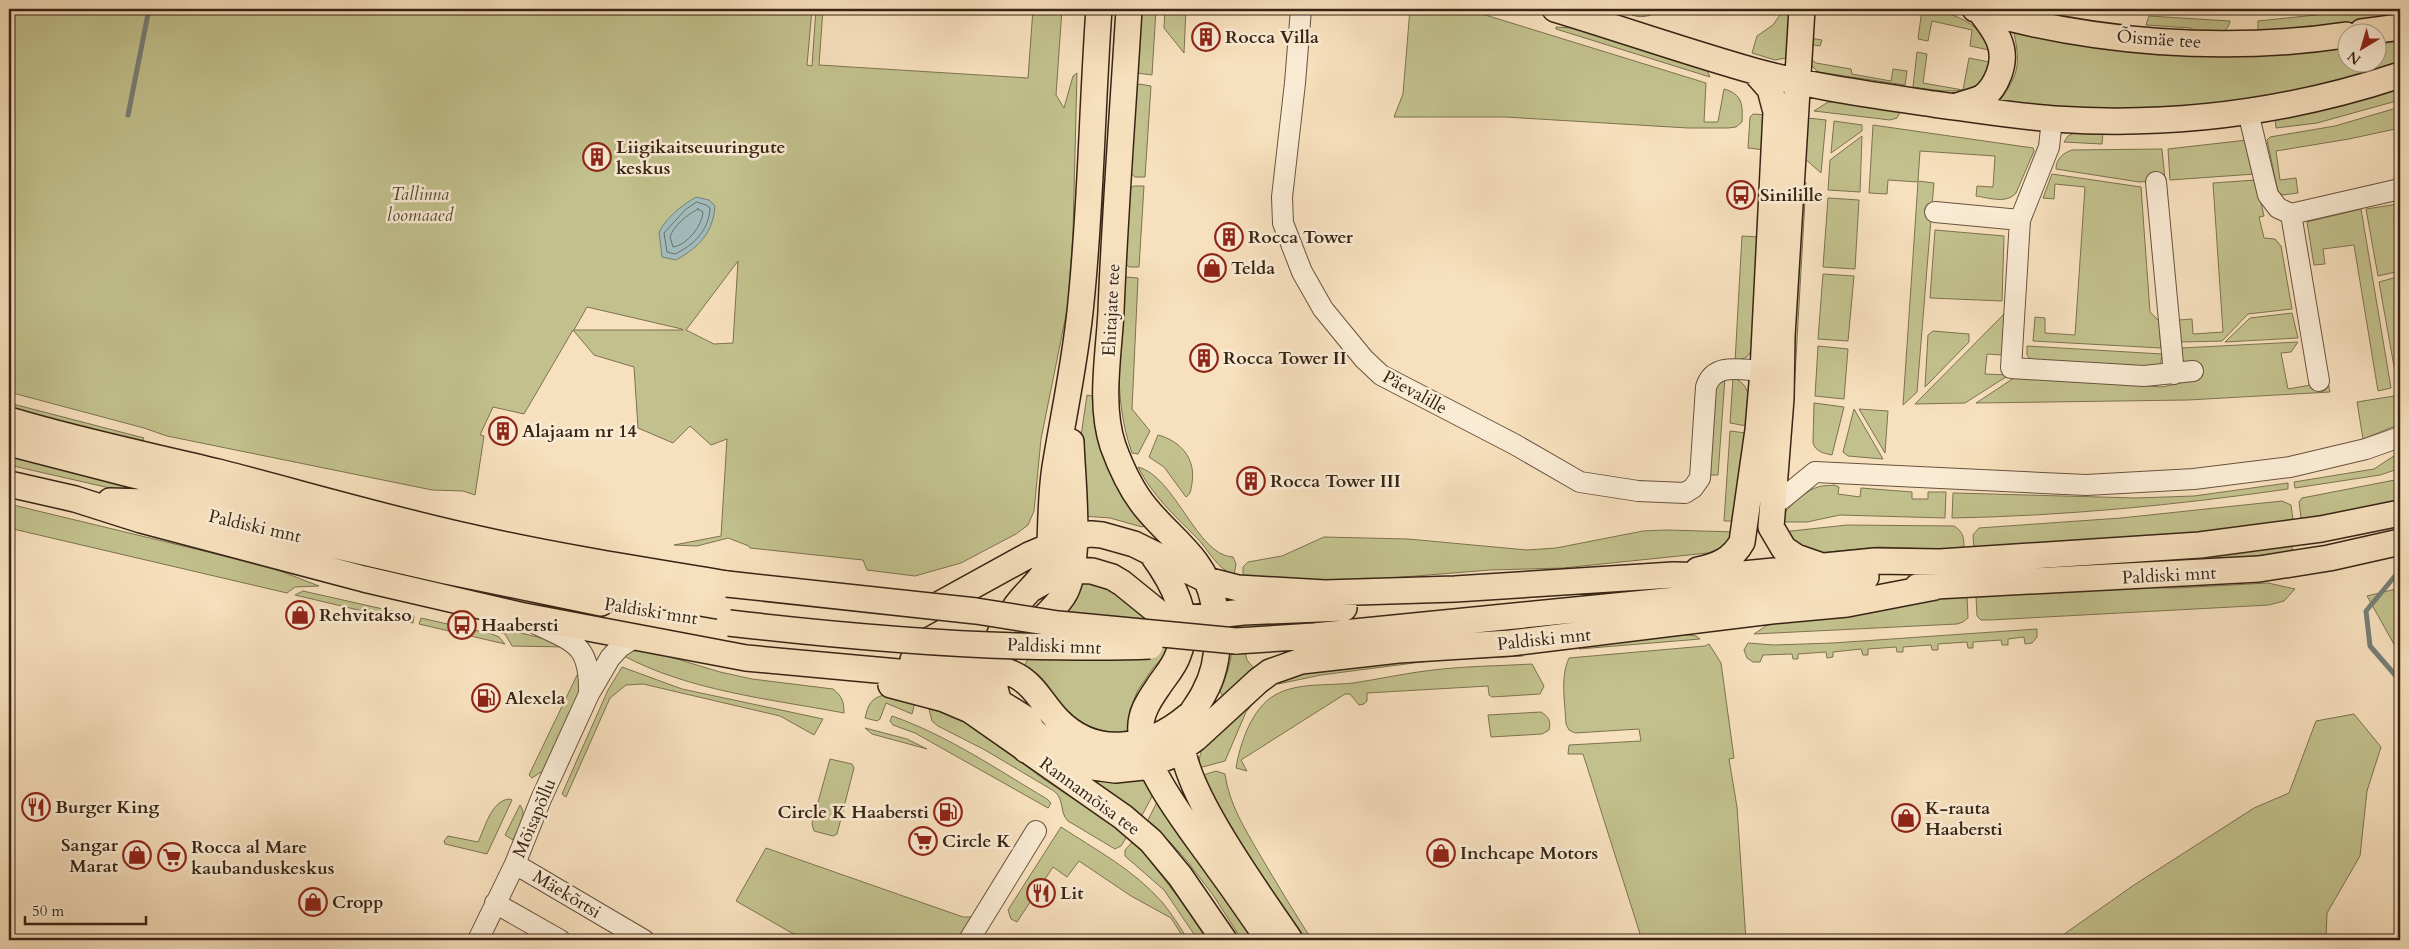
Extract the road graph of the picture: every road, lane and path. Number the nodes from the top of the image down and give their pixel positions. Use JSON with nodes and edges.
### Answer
{"nodes":[{"id":1,"x":1100,"y":9,"type":"edge"},
{"id":2,"x":1129,"y":9,"type":"edge"},
{"id":3,"x":1301,"y":9,"type":"edge"},
{"id":4,"x":1555,"y":9,"type":"edge"},
{"id":5,"x":1609,"y":9,"type":"edge"},
{"id":6,"x":1802,"y":9,"type":"edge"},
{"id":7,"x":1977,"y":9,"type":"edge"},
{"id":8,"x":2400,"y":27,"type":"edge"},
{"id":9,"x":2386,"y":29,"type":"edge"},
{"id":10,"x":1623,"y":30,"type":"junction"},
{"id":11,"x":2336,"y":36,"type":"edge"},
{"id":12,"x":1754,"y":71,"type":"junction"},
{"id":13,"x":2400,"y":75,"type":"edge"},
{"id":14,"x":1798,"y":81,"type":"junction"},
{"id":15,"x":1955,"y":106,"type":"junction"},
{"id":16,"x":2248,"y":112,"type":"junction"},
{"id":17,"x":2052,"y":119,"type":"junction"},
{"id":18,"x":2156,"y":182,"type":"dead end"},
{"id":19,"x":2400,"y":189,"type":"edge"},
{"id":20,"x":1934,"y":212,"type":"dead end"},
{"id":21,"x":2291,"y":214,"type":"junction"},
{"id":22,"x":2020,"y":220,"type":"junction"},
{"id":23,"x":1763,"y":371,"type":"junction"},
{"id":24,"x":2319,"y":381,"type":"dead end"},
{"id":25,"x":2400,"y":437,"type":"edge"},
{"id":26,"x":10,"y":438,"type":"edge"},
{"id":27,"x":9,"y":484,"type":"edge"},
{"id":28,"x":1750,"y":496,"type":"junction"},
{"id":29,"x":1774,"y":498,"type":"junction"},
{"id":30,"x":75,"y":500,"type":"junction"},
{"id":31,"x":2400,"y":513,"type":"edge"},
{"id":32,"x":1058,"y":538,"type":"junction"},
{"id":33,"x":2400,"y":542,"type":"edge"},
{"id":34,"x":1152,"y":554,"type":"junction"},
{"id":35,"x":1072,"y":570,"type":"junction"},
{"id":36,"x":1673,"y":575,"type":"junction"},
{"id":37,"x":1819,"y":576,"type":"junction"},
{"id":38,"x":1207,"y":580,"type":"junction"},
{"id":39,"x":1935,"y":587,"type":"junction"},
{"id":40,"x":1455,"y":589,"type":"junction"},
{"id":41,"x":1027,"y":593,"type":"junction"},
{"id":42,"x":519,"y":615,"type":"junction"},
{"id":43,"x":1216,"y":615,"type":"junction"},
{"id":44,"x":1182,"y":619,"type":"junction"},
{"id":45,"x":637,"y":636,"type":"junction"},
{"id":46,"x":1236,"y":641,"type":"junction"},
{"id":47,"x":698,"y":649,"type":"junction"},
{"id":48,"x":992,"y":667,"type":"junction"},
{"id":49,"x":1017,"y":676,"type":"junction"},
{"id":50,"x":588,"y":694,"type":"junction"},
{"id":51,"x":997,"y":699,"type":"junction"},
{"id":52,"x":1188,"y":716,"type":"junction"},
{"id":53,"x":1026,"y":719,"type":"junction"},
{"id":54,"x":1026,"y":750,"type":"junction"},
{"id":55,"x":1182,"y":750,"type":"junction"},
{"id":56,"x":1146,"y":753,"type":"junction"},
{"id":57,"x":1036,"y":831,"type":"dead end"},
{"id":58,"x":515,"y":864,"type":"junction"},
{"id":59,"x":495,"y":904,"type":"junction"},
{"id":60,"x":478,"y":940,"type":"edge"},
{"id":61,"x":560,"y":940,"type":"edge"},
{"id":62,"x":644,"y":940,"type":"edge"},
{"id":63,"x":969,"y":940,"type":"edge"},
{"id":64,"x":1224,"y":940,"type":"edge"},
{"id":65,"x":1269,"y":940,"type":"edge"},
{"id":66,"x":1290,"y":940,"type":"edge"}],
"edges":[{"from":1,"to":32,"type":"main road","name":"Ehitajate tee"},
{"from":2,"to":38,"type":"main road","name":"Ehitajate tee"},
{"from":3,"to":23,"type":"street","name":"Päevalille"},
{"from":4,"to":10,"type":"main road"},
{"from":5,"to":10,"type":"main road"},
{"from":6,"to":14,"type":"main road"},
{"from":7,"to":11,"type":"main road","name":"Õismäe tee"},
{"from":7,"to":15,"type":"main road"},
{"from":8,"to":9,"type":"main road"},
{"from":10,"to":12,"type":"main road"},
{"from":12,"to":14,"type":"main road"},
{"from":12,"to":23,"type":"main road"},
{"from":13,"to":16,"type":"main road"},
{"from":14,"to":15,"type":"main road"},
{"from":14,"to":29,"type":"main road"},
{"from":15,"to":17,"type":"main road"},
{"from":16,"to":17,"type":"main road"},
{"from":16,"to":21,"type":"street"},
{"from":17,"to":22,"type":"street"},
{"from":18,"to":22,"type":"street"},
{"from":19,"to":21,"type":"street"},
{"from":20,"to":22,"type":"street"},
{"from":21,"to":24,"type":"street"},
{"from":23,"to":28,"type":"main road"},
{"from":25,"to":29,"type":"street"},
{"from":26,"to":32,"type":"main road","name":"Paldiski mnt"},
{"from":26,"to":46,"type":"main road","name":"Paldiski mnt","bridge":true},
{"from":27,"to":30,"type":"main road","name":"Paldiski mnt"},
{"from":28,"to":29,"type":"main road"},
{"from":28,"to":36,"type":"main road"},
{"from":29,"to":37,"type":"main road"},
{"from":30,"to":42,"type":"main road","name":"Paldiski mnt"},
{"from":30,"to":46,"type":"main road","name":"Paldiski mnt","bridge":true},
{"from":31,"to":37,"type":"main road","name":"Paldiski mnt"},
{"from":32,"to":34,"type":"main road","name":"Paldiski mnt"},
{"from":32,"to":35,"type":"main road"},
{"from":32,"to":41,"type":"main road"},
{"from":33,"to":39,"type":"main road","name":"Paldiski mnt"},
{"from":34,"to":38,"type":"main road","name":"Paldiski mnt"},
{"from":34,"to":44,"type":"main road"},
{"from":35,"to":41,"type":"main road"},
{"from":35,"to":44,"type":"main road"},
{"from":35,"to":49,"type":"main road"},
{"from":36,"to":37,"type":"main road","name":"Paldiski mnt"},
{"from":36,"to":40,"type":"main road","name":"Paldiski mnt"},
{"from":37,"to":39,"type":"main road","name":"Paldiski mnt"},
{"from":37,"to":46,"type":"main road","name":"Paldiski mnt"},
{"from":38,"to":40,"type":"main road","name":"Paldiski mnt"},
{"from":38,"to":43,"type":"main road","name":"Ehitajate tee"},
{"from":39,"to":55,"type":"main road","name":"Paldiski mnt"},
{"from":40,"to":43,"type":"main road"},
{"from":41,"to":48,"type":"main road"},
{"from":42,"to":45,"type":"main road","name":"Paldiski mnt"},
{"from":42,"to":50,"type":"street","name":"Mõisapõllu"},
{"from":43,"to":44,"type":"main road"},
{"from":43,"to":52,"type":"main road","name":"Ehitajate tee"},
{"from":44,"to":56,"type":"main road"},
{"from":45,"to":47,"type":"main road","name":"Paldiski mnt"},
{"from":45,"to":50,"type":"street","name":"Mõisapõllu"},
{"from":47,"to":48,"type":"main road"},
{"from":47,"to":51,"type":"main road","name":"Paldiski mnt"},
{"from":47,"to":54,"type":"main road","name":"Rannamõisa tee"},
{"from":48,"to":49,"type":"main road"},
{"from":48,"to":51,"type":"main road"},
{"from":49,"to":53,"type":"main road"},
{"from":49,"to":56,"type":"main road"},
{"from":50,"to":58,"type":"street","name":"Mõisapõllu"},
{"from":51,"to":53,"type":"main road","name":"Paldiski mnt"},
{"from":51,"to":54,"type":"main road"},
{"from":52,"to":55,"type":"main road"},
{"from":52,"to":56,"type":"main road"},
{"from":53,"to":56,"type":"main road"},
{"from":54,"to":64,"type":"main road","name":"Rannamõisa tee"},
{"from":55,"to":56,"type":"main road"},
{"from":55,"to":66,"type":"main road"},
{"from":56,"to":65,"type":"main road"},
{"from":57,"to":63,"type":"street"},
{"from":58,"to":59,"type":"street","name":"Mõisapõllu"},
{"from":58,"to":62,"type":"street","name":"Mäekõrtsi"},
{"from":59,"to":60,"type":"street","name":"Mõisapõllu"},
{"from":59,"to":61,"type":"street"}]}
